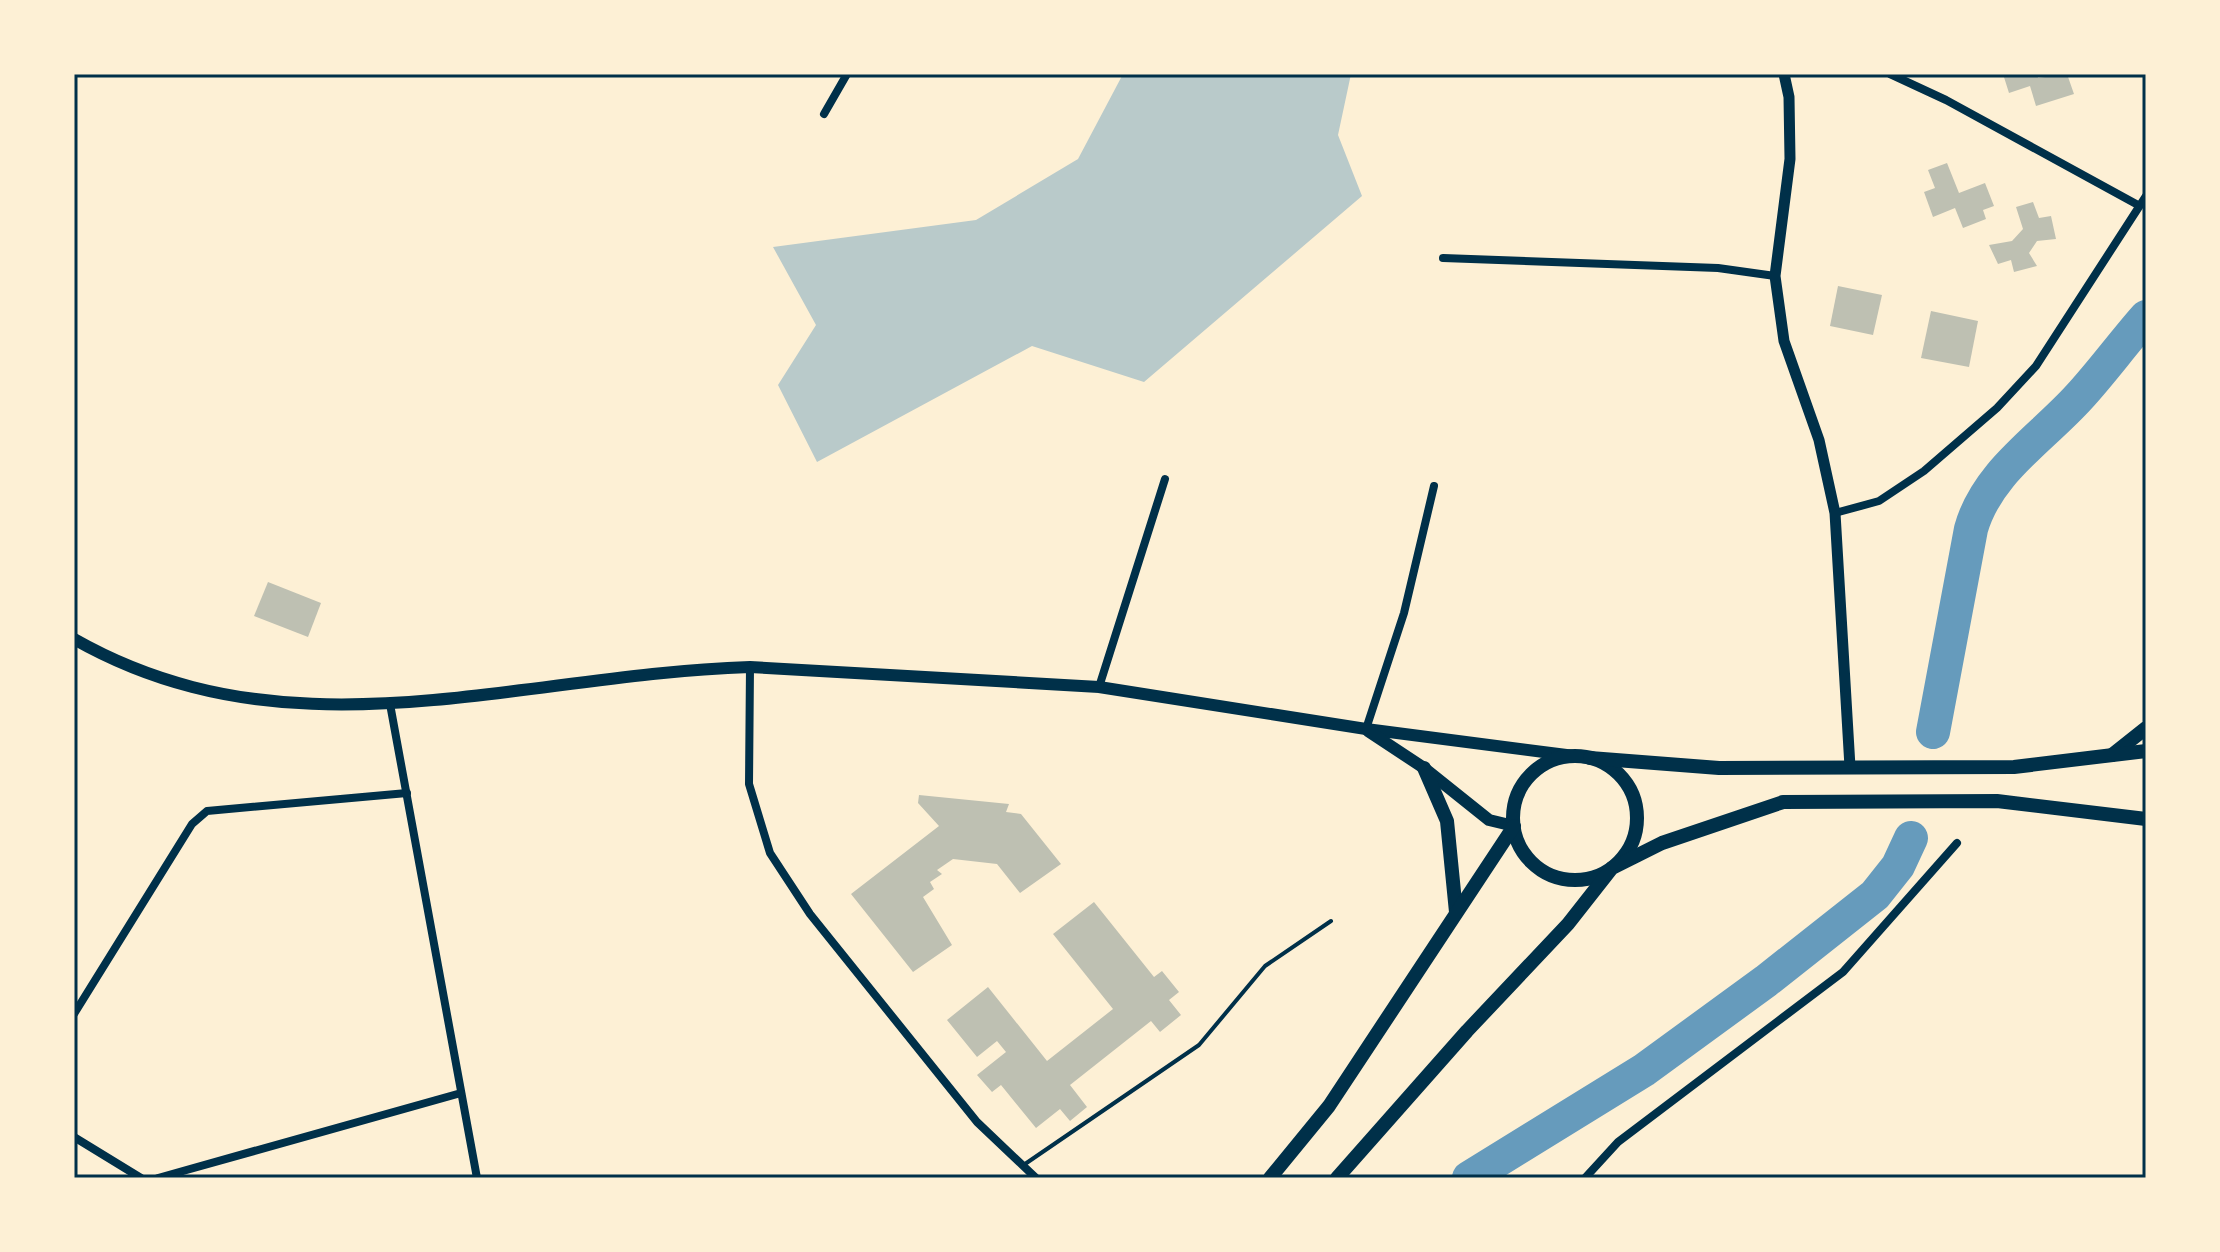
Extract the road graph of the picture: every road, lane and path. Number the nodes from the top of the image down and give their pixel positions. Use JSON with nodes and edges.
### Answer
{"nodes":[{"id":1,"x":847,"y":74,"type":"edge"},
{"id":2,"x":1784,"y":74,"type":"edge"},
{"id":3,"x":1890,"y":74,"type":"edge"},
{"id":4,"x":824,"y":114,"type":"dead end"},
{"id":5,"x":2146,"y":196,"type":"edge"},
{"id":6,"x":2138,"y":205,"type":"junction"},
{"id":7,"x":1443,"y":258,"type":"dead end"},
{"id":8,"x":1775,"y":276,"type":"junction"},
{"id":9,"x":1165,"y":479,"type":"dead end"},
{"id":10,"x":1434,"y":486,"type":"dead end"},
{"id":11,"x":1835,"y":513,"type":"junction"},
{"id":12,"x":74,"y":639,"type":"edge"},
{"id":13,"x":750,"y":667,"type":"junction"},
{"id":14,"x":1099,"y":687,"type":"junction"},
{"id":15,"x":390,"y":704,"type":"junction"},
{"id":16,"x":2146,"y":728,"type":"edge"},
{"id":17,"x":1366,"y":729,"type":"junction"},
{"id":18,"x":2146,"y":751,"type":"edge"},
{"id":19,"x":1590,"y":758,"type":"junction"},
{"id":20,"x":2109,"y":758,"type":"junction"},
{"id":21,"x":1850,"y":767,"type":"junction"},
{"id":22,"x":1424,"y":768,"type":"junction"},
{"id":23,"x":407,"y":793,"type":"junction"},
{"id":24,"x":2146,"y":819,"type":"edge"},
{"id":25,"x":1514,"y":826,"type":"junction"},
{"id":26,"x":1957,"y":843,"type":"dead end"},
{"id":27,"x":1612,"y":868,"type":"junction"},
{"id":28,"x":1456,"y":912,"type":"junction"},
{"id":29,"x":1331,"y":921,"type":"dead end"},
{"id":30,"x":74,"y":1014,"type":"edge"},
{"id":31,"x":461,"y":1093,"type":"junction"},
{"id":32,"x":74,"y":1137,"type":"edge"},
{"id":33,"x":1023,"y":1166,"type":"junction"},
{"id":34,"x":141,"y":1178,"type":"edge"},
{"id":35,"x":158,"y":1178,"type":"edge"},
{"id":36,"x":477,"y":1178,"type":"edge"},
{"id":37,"x":1036,"y":1178,"type":"edge"},
{"id":38,"x":1270,"y":1178,"type":"edge"},
{"id":39,"x":1337,"y":1178,"type":"edge"},
{"id":40,"x":1585,"y":1178,"type":"edge"}],
"edges":[{"from":1,"to":4,"type":"street"},
{"from":2,"to":8,"type":"street"},
{"from":3,"to":6,"type":"street"},
{"from":5,"to":6,"type":"street"},
{"from":6,"to":11,"type":"street"},
{"from":7,"to":8,"type":"street"},
{"from":8,"to":11,"type":"street"},
{"from":9,"to":14,"type":"street"},
{"from":10,"to":17,"type":"street"},
{"from":11,"to":21,"type":"street"},
{"from":12,"to":15,"type":"main road"},
{"from":13,"to":14,"type":"main road"},
{"from":13,"to":15,"type":"main road"},
{"from":13,"to":33,"type":"street"},
{"from":14,"to":17,"type":"main road"},
{"from":15,"to":23,"type":"street"},
{"from":16,"to":20,"type":"highway"},
{"from":17,"to":19,"type":"main road"},
{"from":17,"to":22,"type":"main road"},
{"from":18,"to":20,"type":"highway"},
{"from":19,"to":21,"type":"highway"},
{"from":19,"to":25,"type":"highway"},
{"from":19,"to":27,"type":"highway"},
{"from":20,"to":21,"type":"highway"},
{"from":22,"to":25,"type":"main road"},
{"from":22,"to":28,"type":"highway"},
{"from":23,"to":30,"type":"street"},
{"from":23,"to":31,"type":"street"},
{"from":24,"to":27,"type":"highway"},
{"from":25,"to":27,"type":"highway"},
{"from":25,"to":28,"type":"highway"},
{"from":26,"to":40,"type":"street"},
{"from":27,"to":39,"type":"highway"},
{"from":28,"to":38,"type":"highway"},
{"from":29,"to":33,"type":"lane"},
{"from":31,"to":35,"type":"street"},
{"from":31,"to":36,"type":"street"},
{"from":32,"to":34,"type":"street"},
{"from":33,"to":37,"type":"street"}]}
